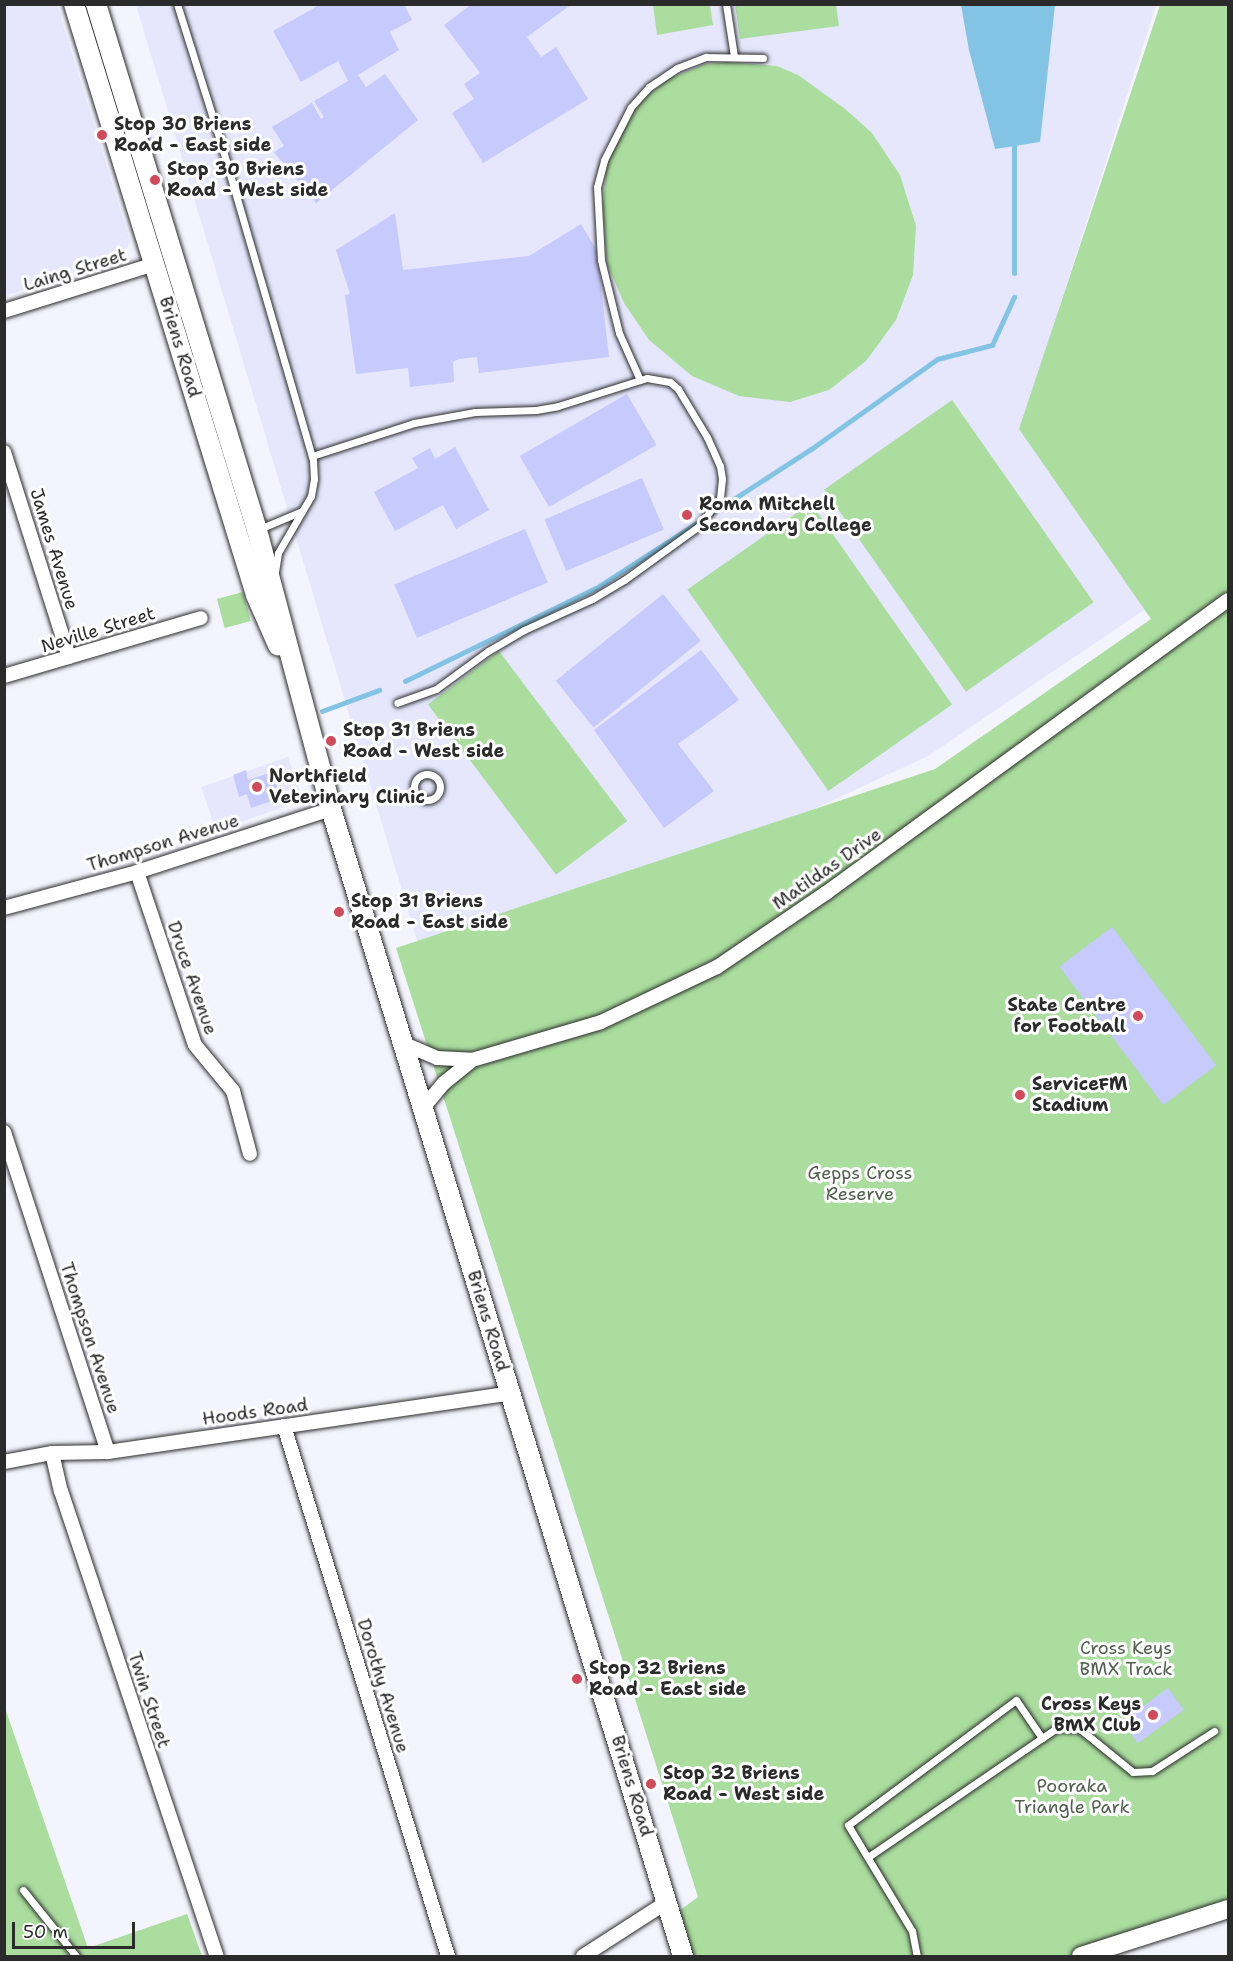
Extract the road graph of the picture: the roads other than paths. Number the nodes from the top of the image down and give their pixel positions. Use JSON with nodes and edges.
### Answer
{"nodes":[{"id":1,"x":74,"y":4,"type":"edge"},
{"id":2,"x":96,"y":4,"type":"edge"},
{"id":3,"x":177,"y":4,"type":"edge"},
{"id":4,"x":726,"y":4,"type":"edge"},
{"id":5,"x":734,"y":56,"type":"junction"},
{"id":6,"x":763,"y":58,"type":"dead end"},
{"id":7,"x":175,"y":258,"type":"junction"},
{"id":8,"x":155,"y":264,"type":"junction"},
{"id":9,"x":4,"y":311,"type":"edge"},
{"id":10,"x":640,"y":380,"type":"junction"},
{"id":11,"x":4,"y":452,"type":"edge"},
{"id":12,"x":312,"y":456,"type":"junction"},
{"id":13,"x":302,"y":511,"type":"junction"},
{"id":14,"x":245,"y":526,"type":"junction"},
{"id":15,"x":273,"y":585,"type":"junction"},
{"id":16,"x":1228,"y":600,"type":"edge"},
{"id":17,"x":201,"y":618,"type":"dead end"},
{"id":18,"x":69,"y":657,"type":"junction"},
{"id":19,"x":4,"y":676,"type":"edge"},
{"id":20,"x":297,"y":685,"type":"junction"},
{"id":21,"x":397,"y":703,"type":"dead end"},
{"id":22,"x":433,"y":800,"type":"joint"},
{"id":23,"x":331,"y":809,"type":"junction"},
{"id":24,"x":137,"y":873,"type":"junction"},
{"id":25,"x":4,"y":908,"type":"edge"},
{"id":26,"x":402,"y":1043,"type":"junction"},
{"id":27,"x":472,"y":1060,"type":"junction"},
{"id":28,"x":422,"y":1109,"type":"junction"},
{"id":29,"x":4,"y":1132,"type":"edge"},
{"id":30,"x":250,"y":1154,"type":"dead end"},
{"id":31,"x":511,"y":1394,"type":"junction"},
{"id":32,"x":284,"y":1426,"type":"junction"},
{"id":33,"x":108,"y":1452,"type":"junction"},
{"id":34,"x":52,"y":1453,"type":"junction"},
{"id":35,"x":4,"y":1462,"type":"edge"},
{"id":36,"x":1214,"y":1731,"type":"dead end"},
{"id":37,"x":1042,"y":1738,"type":"junction"},
{"id":38,"x":868,"y":1857,"type":"junction"},
{"id":39,"x":23,"y":1890,"type":"dead end"},
{"id":40,"x":667,"y":1902,"type":"junction"},
{"id":41,"x":1228,"y":1909,"type":"edge"},
{"id":42,"x":76,"y":1956,"type":"edge"},
{"id":43,"x":217,"y":1956,"type":"edge"},
{"id":44,"x":447,"y":1956,"type":"edge"},
{"id":45,"x":583,"y":1956,"type":"edge"},
{"id":46,"x":683,"y":1956,"type":"edge"},
{"id":47,"x":917,"y":1956,"type":"edge"},
{"id":48,"x":1081,"y":1956,"type":"edge"}],
"edges":[{"from":1,"to":8,"type":"main road","name":"Briens Road"},
{"from":2,"to":7,"type":"main road","name":"Briens Road"},
{"from":3,"to":12,"type":"lane"},
{"from":4,"to":5,"type":"lane"},
{"from":5,"to":6,"type":"lane"},
{"from":5,"to":10,"type":"lane"},
{"from":7,"to":8,"type":"main road"},
{"from":7,"to":14,"type":"main road","name":"Briens Road"},
{"from":8,"to":9,"type":"street","name":"Laing Street"},
{"from":8,"to":14,"type":"main road","name":"Briens Road"},
{"from":10,"to":12,"type":"lane"},
{"from":10,"to":21,"type":"lane"},
{"from":11,"to":18,"type":"street","name":"James Avenue"},
{"from":12,"to":13,"type":"lane"},
{"from":13,"to":14,"type":"lane"},
{"from":13,"to":15,"type":"lane"},
{"from":14,"to":15,"type":"main road","name":"Briens Road"},
{"from":14,"to":20,"type":"main road","name":"Briens Road"},
{"from":15,"to":20,"type":"main road","name":"Briens Road"},
{"from":16,"to":27,"type":"street","name":"Matildas Drive"},
{"from":17,"to":18,"type":"street","name":"Neville Street"},
{"from":18,"to":19,"type":"street","name":"Neville Street"},
{"from":20,"to":23,"type":"main road","name":"Briens Road"},
{"from":22,"to":22,"type":"lane"},
{"from":23,"to":24,"type":"street","name":"Thompson Avenue"},
{"from":23,"to":26,"type":"main road","name":"Briens Road"},
{"from":24,"to":25,"type":"street","name":"Thompson Avenue"},
{"from":24,"to":30,"type":"street","name":"Druce Avenue"},
{"from":26,"to":27,"type":"street","name":"Matildas Drive"},
{"from":26,"to":28,"type":"main road","name":"Briens Road"},
{"from":27,"to":28,"type":"street"},
{"from":28,"to":31,"type":"main road","name":"Briens Road"},
{"from":29,"to":33,"type":"street","name":"Thompson Avenue"},
{"from":31,"to":32,"type":"street","name":"Hoods Road"},
{"from":31,"to":40,"type":"main road","name":"Briens Road"},
{"from":32,"to":33,"type":"street","name":"Hoods Road"},
{"from":32,"to":44,"type":"street","name":"Dorothy Avenue"},
{"from":33,"to":34,"type":"street","name":"Hoods Road"},
{"from":34,"to":35,"type":"street","name":"Hoods Road"},
{"from":34,"to":43,"type":"street","name":"Twin Street"},
{"from":36,"to":37,"type":"lane"},
{"from":37,"to":38,"type":"lane"},
{"from":37,"to":38,"type":"lane"},
{"from":38,"to":47,"type":"lane"},
{"from":39,"to":42,"type":"lane"},
{"from":40,"to":45,"type":"street"},
{"from":40,"to":46,"type":"main road","name":"Briens Road"},
{"from":41,"to":48,"type":"street"}]}
